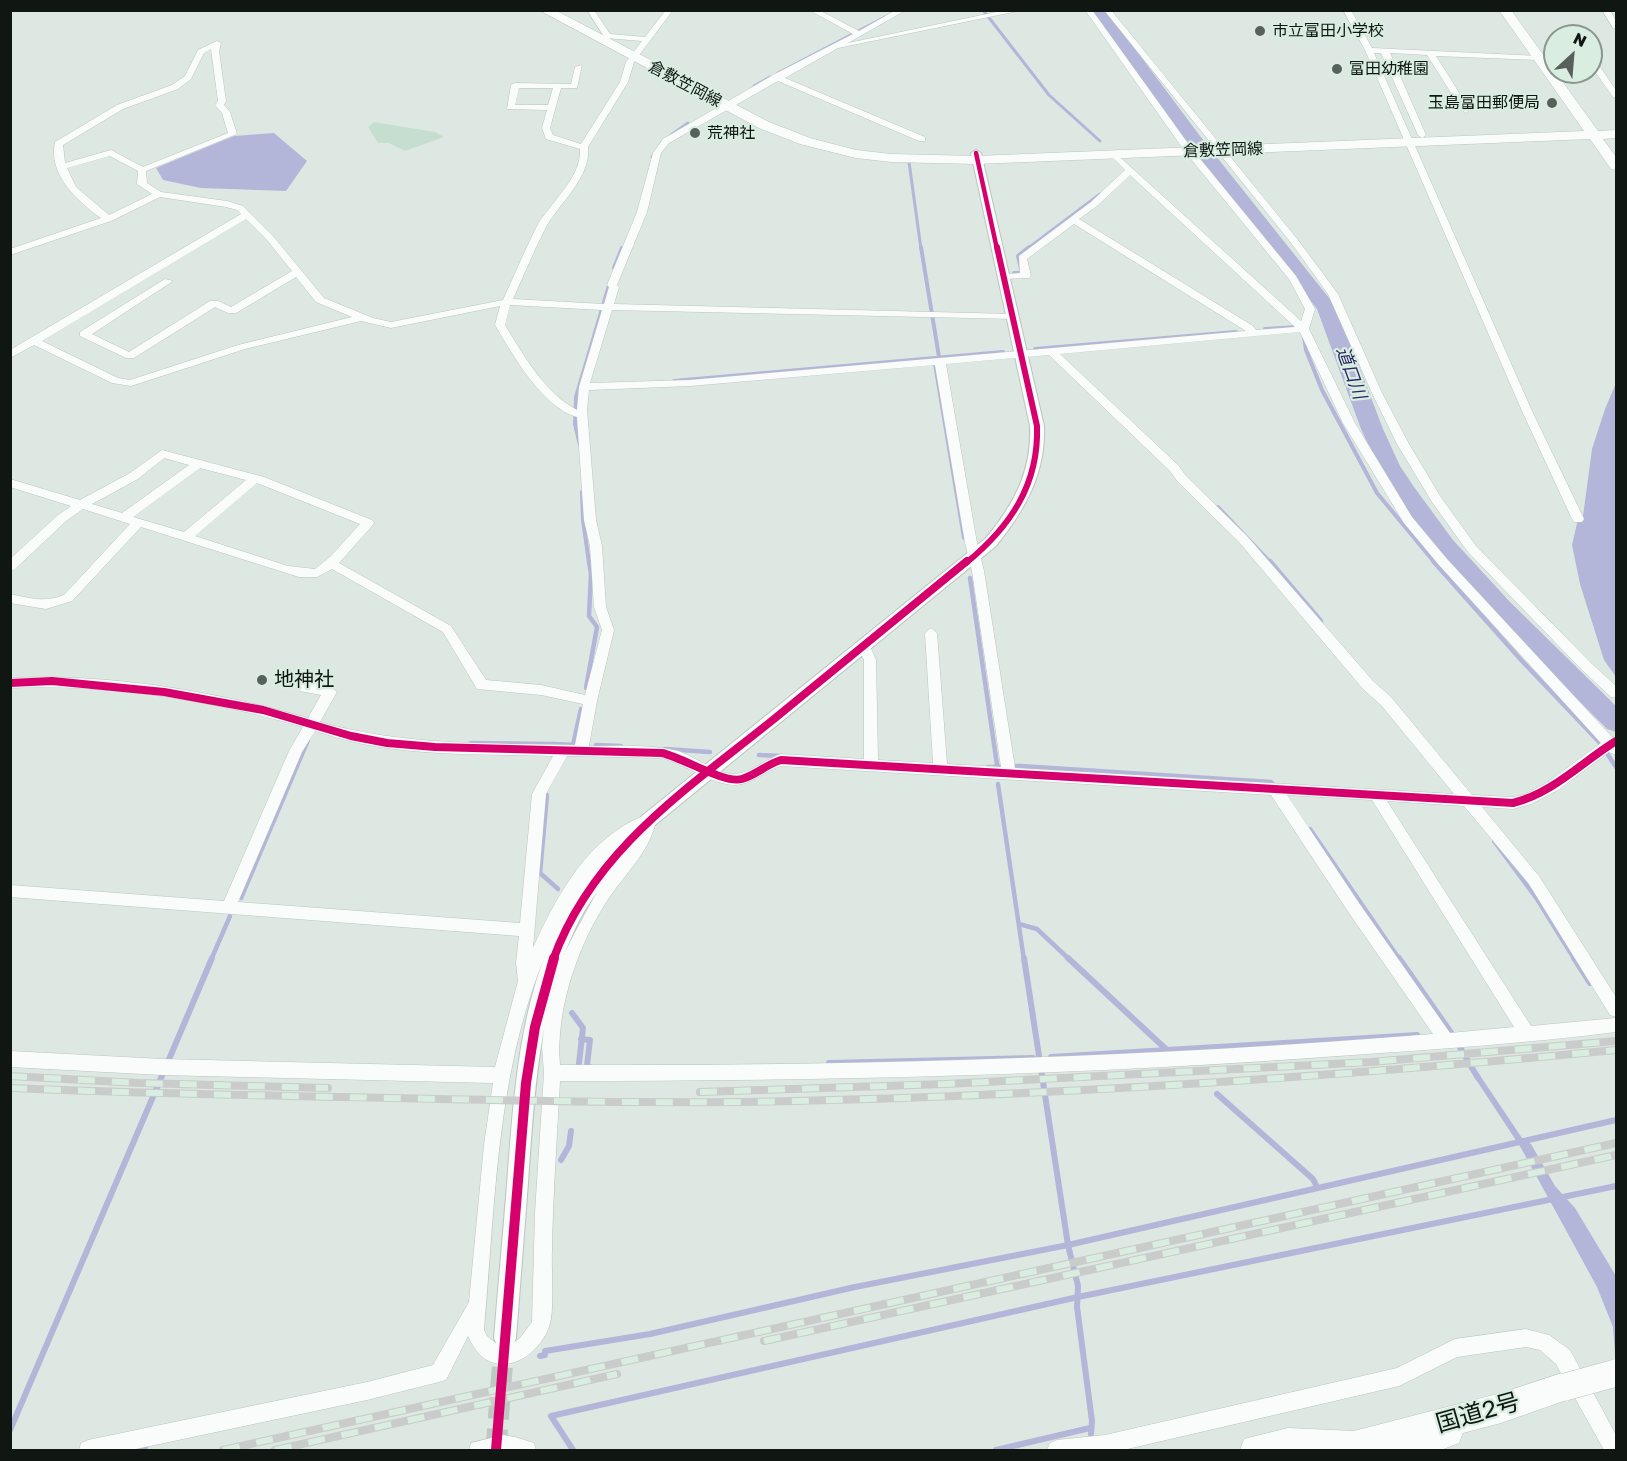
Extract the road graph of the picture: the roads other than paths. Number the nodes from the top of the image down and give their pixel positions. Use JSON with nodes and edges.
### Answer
{"nodes":[{"id":1,"x":590,"y":10,"type":"edge"},
{"id":2,"x":670,"y":10,"type":"edge"},
{"id":3,"x":812,"y":10,"type":"edge"},
{"id":4,"x":903,"y":10,"type":"edge"},
{"id":5,"x":1020,"y":10,"type":"edge"},
{"id":6,"x":1088,"y":10,"type":"edge"},
{"id":7,"x":1107,"y":10,"type":"edge"},
{"id":8,"x":1347,"y":10,"type":"edge"},
{"id":9,"x":1505,"y":10,"type":"edge"},
{"id":10,"x":1606,"y":10,"type":"edge"},
{"id":11,"x":553,"y":11,"type":"edge"},
{"id":12,"x":1617,"y":26,"type":"edge"},
{"id":13,"x":855,"y":32,"type":"junction"},
{"id":14,"x":646,"y":39,"type":"junction"},
{"id":15,"x":1369,"y":50,"type":"junction"},
{"id":16,"x":1384,"y":50,"type":"junction"},
{"id":17,"x":827,"y":51,"type":"junction"},
{"id":18,"x":1430,"y":53,"type":"junction"},
{"id":19,"x":633,"y":57,"type":"junction"},
{"id":20,"x":1539,"y":58,"type":"junction"},
{"id":21,"x":579,"y":67,"type":"dead end"},
{"id":22,"x":1603,"y":76,"type":"edge"},
{"id":23,"x":776,"y":77,"type":"junction"},
{"id":24,"x":558,"y":86,"type":"junction"},
{"id":25,"x":1617,"y":95,"type":"edge"},
{"id":26,"x":726,"y":105,"type":"junction"},
{"id":27,"x":552,"y":108,"type":"junction"},
{"id":28,"x":1466,"y":110,"type":"dead end"},
{"id":29,"x":1617,"y":126,"type":"edge"},
{"id":30,"x":1592,"y":131,"type":"junction"},
{"id":31,"x":1617,"y":134,"type":"edge"},
{"id":32,"x":1413,"y":137,"type":"junction"},
{"id":33,"x":922,"y":139,"type":"dead end"},
{"id":34,"x":1217,"y":146,"type":"junction"},
{"id":35,"x":584,"y":147,"type":"junction"},
{"id":36,"x":1187,"y":148,"type":"junction"},
{"id":37,"x":1113,"y":154,"type":"junction"},
{"id":38,"x":976,"y":156,"type":"junction"},
{"id":39,"x":1617,"y":166,"type":"edge"},
{"id":40,"x":60,"y":167,"type":"junction"},
{"id":41,"x":1128,"y":168,"type":"junction"},
{"id":42,"x":142,"y":170,"type":"junction"},
{"id":43,"x":159,"y":194,"type":"junction"},
{"id":44,"x":248,"y":214,"type":"junction"},
{"id":45,"x":108,"y":219,"type":"junction"},
{"id":46,"x":1075,"y":219,"type":"junction"},
{"id":47,"x":10,"y":252,"type":"edge"},
{"id":48,"x":297,"y":272,"type":"junction"},
{"id":49,"x":1002,"y":277,"type":"junction"},
{"id":50,"x":168,"y":281,"type":"dead end"},
{"id":51,"x":507,"y":303,"type":"junction"},
{"id":52,"x":604,"y":308,"type":"junction"},
{"id":53,"x":1011,"y":317,"type":"junction"},
{"id":54,"x":362,"y":318,"type":"junction"},
{"id":55,"x":1301,"y":329,"type":"junction"},
{"id":56,"x":1253,"y":332,"type":"junction"},
{"id":57,"x":34,"y":341,"type":"junction"},
{"id":58,"x":1048,"y":351,"type":"junction"},
{"id":59,"x":1020,"y":354,"type":"junction"},
{"id":60,"x":10,"y":355,"type":"edge"},
{"id":61,"x":940,"y":361,"type":"junction"},
{"id":62,"x":584,"y":387,"type":"junction"},
{"id":63,"x":578,"y":415,"type":"junction"},
{"id":64,"x":198,"y":464,"type":"junction"},
{"id":65,"x":254,"y":479,"type":"junction"},
{"id":66,"x":10,"y":483,"type":"edge"},
{"id":67,"x":81,"y":505,"type":"junction"},
{"id":68,"x":125,"y":517,"type":"junction"},
{"id":69,"x":1578,"y":519,"type":"dead end"},
{"id":70,"x":139,"y":522,"type":"junction"},
{"id":71,"x":186,"y":537,"type":"junction"},
{"id":72,"x":975,"y":556,"type":"junction"},
{"id":73,"x":330,"y":563,"type":"junction"},
{"id":74,"x":10,"y":567,"type":"edge"},
{"id":75,"x":10,"y":598,"type":"edge"},
{"id":76,"x":930,"y":633,"type":"dead end"},
{"id":77,"x":864,"y":647,"type":"junction"},
{"id":78,"x":10,"y":683,"type":"edge"},
{"id":79,"x":304,"y":687,"type":"dead end"},
{"id":80,"x":1617,"y":693,"type":"edge"},
{"id":81,"x":590,"y":701,"type":"junction"},
{"id":82,"x":310,"y":724,"type":"junction"},
{"id":83,"x":1610,"y":747,"type":"edge"},
{"id":84,"x":563,"y":750,"type":"junction"},
{"id":85,"x":580,"y":750,"type":"junction"},
{"id":86,"x":871,"y":762,"type":"junction"},
{"id":87,"x":939,"y":766,"type":"junction"},
{"id":88,"x":1008,"y":767,"type":"junction"},
{"id":89,"x":708,"y":771,"type":"junction"},
{"id":90,"x":1276,"y":790,"type":"junction"},
{"id":91,"x":1377,"y":797,"type":"junction"},
{"id":92,"x":1466,"y":802,"type":"junction"},
{"id":93,"x":649,"y":820,"type":"junction"},
{"id":94,"x":10,"y":891,"type":"edge"},
{"id":95,"x":229,"y":906,"type":"junction"},
{"id":96,"x":527,"y":930,"type":"junction"},
{"id":97,"x":526,"y":981,"type":"junction"},
{"id":98,"x":1617,"y":1010,"type":"edge"},
{"id":99,"x":1617,"y":1025,"type":"edge"},
{"id":100,"x":1524,"y":1029,"type":"junction"},
{"id":101,"x":1449,"y":1038,"type":"junction"},
{"id":102,"x":10,"y":1059,"type":"edge"},
{"id":103,"x":552,"y":1073,"type":"junction"},
{"id":104,"x":501,"y":1075,"type":"junction"},
{"id":105,"x":476,"y":1305,"type":"junction"},
{"id":106,"x":505,"y":1338,"type":"tunnel mouth"},
{"id":107,"x":1617,"y":1373,"type":"edge"},
{"id":108,"x":1501,"y":1408,"type":"junction"},
{"id":109,"x":1105,"y":1448,"type":"edge"},
{"id":110,"x":1348,"y":1448,"type":"edge"},
{"id":111,"x":88,"y":1450,"type":"edge"},
{"id":112,"x":478,"y":1450,"type":"edge"},
{"id":113,"x":527,"y":1450,"type":"edge"},
{"id":114,"x":1057,"y":1450,"type":"edge"},
{"id":115,"x":1255,"y":1450,"type":"edge"},
{"id":116,"x":1408,"y":1450,"type":"edge"},
{"id":117,"x":1614,"y":1450,"type":"edge"}],
"edges":[{"from":1,"to":14,"type":"street"},
{"from":2,"to":14,"type":"street"},
{"from":3,"to":13,"type":"street"},
{"from":4,"to":13,"type":"street"},
{"from":5,"to":17,"type":"street"},
{"from":6,"to":36,"type":"street"},
{"from":7,"to":34,"type":"street"},
{"from":8,"to":15,"type":"street"},
{"from":9,"to":20,"type":"main road"},
{"from":10,"to":12,"type":"street"},
{"from":11,"to":19,"type":"main road","name":"倉敷笠岡線"},
{"from":13,"to":17,"type":"street"},
{"from":14,"to":19,"type":"street"},
{"from":15,"to":16,"type":"street"},
{"from":15,"to":32,"type":"street"},
{"from":16,"to":18,"type":"street"},
{"from":16,"to":32,"type":"street"},
{"from":17,"to":23,"type":"street"},
{"from":18,"to":20,"type":"street"},
{"from":18,"to":28,"type":"street"},
{"from":19,"to":26,"type":"main road","name":"倉敷笠岡線"},
{"from":19,"to":35,"type":"street"},
{"from":20,"to":30,"type":"main road"},
{"from":21,"to":24,"type":"street"},
{"from":22,"to":25,"type":"street"},
{"from":23,"to":26,"type":"street"},
{"from":23,"to":33,"type":"street"},
{"from":24,"to":27,"type":"street"},
{"from":24,"to":27,"type":"street"},
{"from":26,"to":38,"type":"main road","name":"倉敷笠岡線"},
{"from":26,"to":52,"type":"street"},
{"from":27,"to":35,"type":"street"},
{"from":29,"to":30,"type":"main road","name":"倉敷笠岡線"},
{"from":30,"to":31,"type":"main road","name":"倉敷笠岡線"},
{"from":30,"to":32,"type":"main road","name":"倉敷笠岡線"},
{"from":30,"to":39,"type":"main road"},
{"from":32,"to":34,"type":"main road","name":"倉敷笠岡線"},
{"from":32,"to":69,"type":"street"},
{"from":34,"to":36,"type":"main road","name":"倉敷笠岡線"},
{"from":34,"to":80,"type":"street"},
{"from":35,"to":51,"type":"street"},
{"from":36,"to":37,"type":"main road","name":"倉敷笠岡線"},
{"from":36,"to":38,"type":"main road","name":"倉敷笠岡線"},
{"from":36,"to":55,"type":"street"},
{"from":37,"to":38,"type":"main road","name":"倉敷笠岡線"},
{"from":37,"to":41,"type":"street"},
{"from":38,"to":49,"type":"street"},
{"from":40,"to":42,"type":"street"},
{"from":40,"to":42,"type":"street"},
{"from":40,"to":45,"type":"street"},
{"from":41,"to":46,"type":"street"},
{"from":41,"to":55,"type":"street"},
{"from":42,"to":43,"type":"street"},
{"from":43,"to":44,"type":"street"},
{"from":43,"to":45,"type":"street"},
{"from":44,"to":48,"type":"street"},
{"from":44,"to":57,"type":"street"},
{"from":45,"to":47,"type":"street"},
{"from":46,"to":49,"type":"street"},
{"from":46,"to":56,"type":"street"},
{"from":48,"to":50,"type":"street"},
{"from":48,"to":54,"type":"street"},
{"from":49,"to":53,"type":"street"},
{"from":51,"to":52,"type":"street"},
{"from":51,"to":54,"type":"street"},
{"from":51,"to":63,"type":"street"},
{"from":52,"to":53,"type":"street"},
{"from":52,"to":62,"type":"street"},
{"from":53,"to":59,"type":"street"},
{"from":54,"to":57,"type":"street"},
{"from":55,"to":56,"type":"street"},
{"from":55,"to":83,"type":"street"},
{"from":56,"to":58,"type":"street"},
{"from":57,"to":60,"type":"street"},
{"from":58,"to":59,"type":"street"},
{"from":58,"to":92,"type":"street"},
{"from":59,"to":61,"type":"street"},
{"from":59,"to":72,"type":"street"},
{"from":61,"to":62,"type":"street"},
{"from":61,"to":72,"type":"street"},
{"from":62,"to":63,"type":"street"},
{"from":63,"to":81,"type":"street"},
{"from":64,"to":65,"type":"street"},
{"from":64,"to":67,"type":"street"},
{"from":64,"to":68,"type":"street"},
{"from":65,"to":71,"type":"street"},
{"from":65,"to":73,"type":"street"},
{"from":66,"to":67,"type":"street"},
{"from":67,"to":68,"type":"street"},
{"from":67,"to":74,"type":"street"},
{"from":68,"to":70,"type":"street"},
{"from":70,"to":71,"type":"street"},
{"from":70,"to":75,"type":"street"},
{"from":71,"to":73,"type":"street"},
{"from":72,"to":77,"type":"street"},
{"from":72,"to":88,"type":"street"},
{"from":73,"to":81,"type":"street"},
{"from":76,"to":87,"type":"street"},
{"from":77,"to":86,"type":"street"},
{"from":77,"to":89,"type":"street"},
{"from":78,"to":82,"type":"street"},
{"from":79,"to":82,"type":"street"},
{"from":81,"to":85,"type":"street"},
{"from":82,"to":84,"type":"street"},
{"from":82,"to":95,"type":"street"},
{"from":83,"to":92,"type":"street"},
{"from":84,"to":85,"type":"street"},
{"from":84,"to":96,"type":"street"},
{"from":85,"to":89,"type":"street"},
{"from":86,"to":87,"type":"street"},
{"from":86,"to":89,"type":"street"},
{"from":87,"to":88,"type":"street"},
{"from":88,"to":90,"type":"street"},
{"from":89,"to":93,"type":"street"},
{"from":90,"to":91,"type":"street"},
{"from":90,"to":101,"type":"street"},
{"from":91,"to":92,"type":"street"},
{"from":91,"to":100,"type":"street"},
{"from":92,"to":98,"type":"street"},
{"from":93,"to":97,"type":"street"},
{"from":93,"to":103,"type":"street"},
{"from":93,"to":106,"type":"street"},
{"from":94,"to":95,"type":"street"},
{"from":95,"to":96,"type":"street"},
{"from":96,"to":97,"type":"street"},
{"from":97,"to":104,"type":"street"},
{"from":99,"to":100,"type":"street"},
{"from":100,"to":101,"type":"street"},
{"from":101,"to":103,"type":"street"},
{"from":102,"to":104,"type":"street"},
{"from":103,"to":105,"type":"street"},
{"from":104,"to":105,"type":"street"},
{"from":105,"to":111,"type":"street"},
{"from":107,"to":108,"type":"main road","name":"国道2号","bridge":true},
{"from":108,"to":110,"type":"main road","name":"国道2号"},
{"from":108,"to":116,"type":"main road"},
{"from":109,"to":114,"type":"street"},
{"from":109,"to":117,"type":"street"},
{"from":110,"to":115,"type":"main road","name":"国道2号"},
{"from":112,"to":113,"type":"street"}]}
